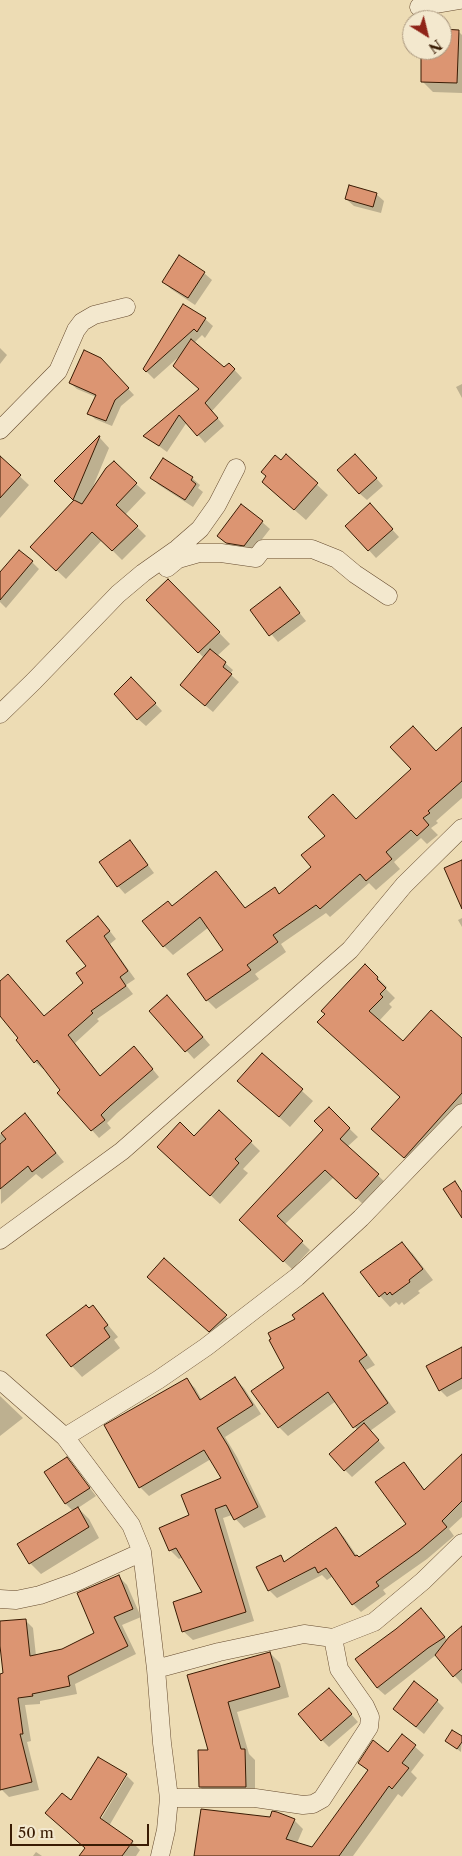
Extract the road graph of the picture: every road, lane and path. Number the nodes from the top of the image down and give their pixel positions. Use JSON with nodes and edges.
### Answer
{"nodes":[{"id":1,"x":460,"y":0,"type":"edge"},
{"id":2,"x":419,"y":7,"type":"dead end"},
{"id":3,"x":126,"y":307,"type":"dead end"},
{"id":4,"x":0,"y":430,"type":"edge"},
{"id":5,"x":236,"y":468,"type":"dead end"},
{"id":6,"x":148,"y":570,"type":"junction"},
{"id":7,"x":388,"y":596,"type":"dead end"},
{"id":8,"x":0,"y":714,"type":"edge"},
{"id":9,"x":462,"y":828,"type":"edge"},
{"id":10,"x":462,"y":1113,"type":"edge"},
{"id":11,"x":0,"y":1240,"type":"edge"},
{"id":12,"x":0,"y":1380,"type":"edge"},
{"id":13,"x":65,"y":1437,"type":"junction"},
{"id":14,"x":142,"y":1552,"type":"junction"},
{"id":15,"x":459,"y":1553,"type":"edge"},
{"id":16,"x":0,"y":1599,"type":"edge"},
{"id":17,"x":334,"y":1638,"type":"junction"},
{"id":18,"x":156,"y":1669,"type":"junction"},
{"id":19,"x":169,"y":1798,"type":"junction"},
{"id":20,"x":160,"y":1856,"type":"edge"}],
"edges":[{"from":1,"to":2,"type":"street"},
{"from":3,"to":4,"type":"street"},
{"from":5,"to":6,"type":"street"},
{"from":6,"to":7,"type":"street"},
{"from":6,"to":8,"type":"street"},
{"from":9,"to":11,"type":"street"},
{"from":10,"to":13,"type":"street"},
{"from":12,"to":13,"type":"street"},
{"from":13,"to":14,"type":"street"},
{"from":14,"to":16,"type":"street"},
{"from":14,"to":18,"type":"street"},
{"from":15,"to":17,"type":"street"},
{"from":17,"to":18,"type":"street"},
{"from":17,"to":19,"type":"street"},
{"from":18,"to":19,"type":"street"},
{"from":19,"to":20,"type":"street"}]}
